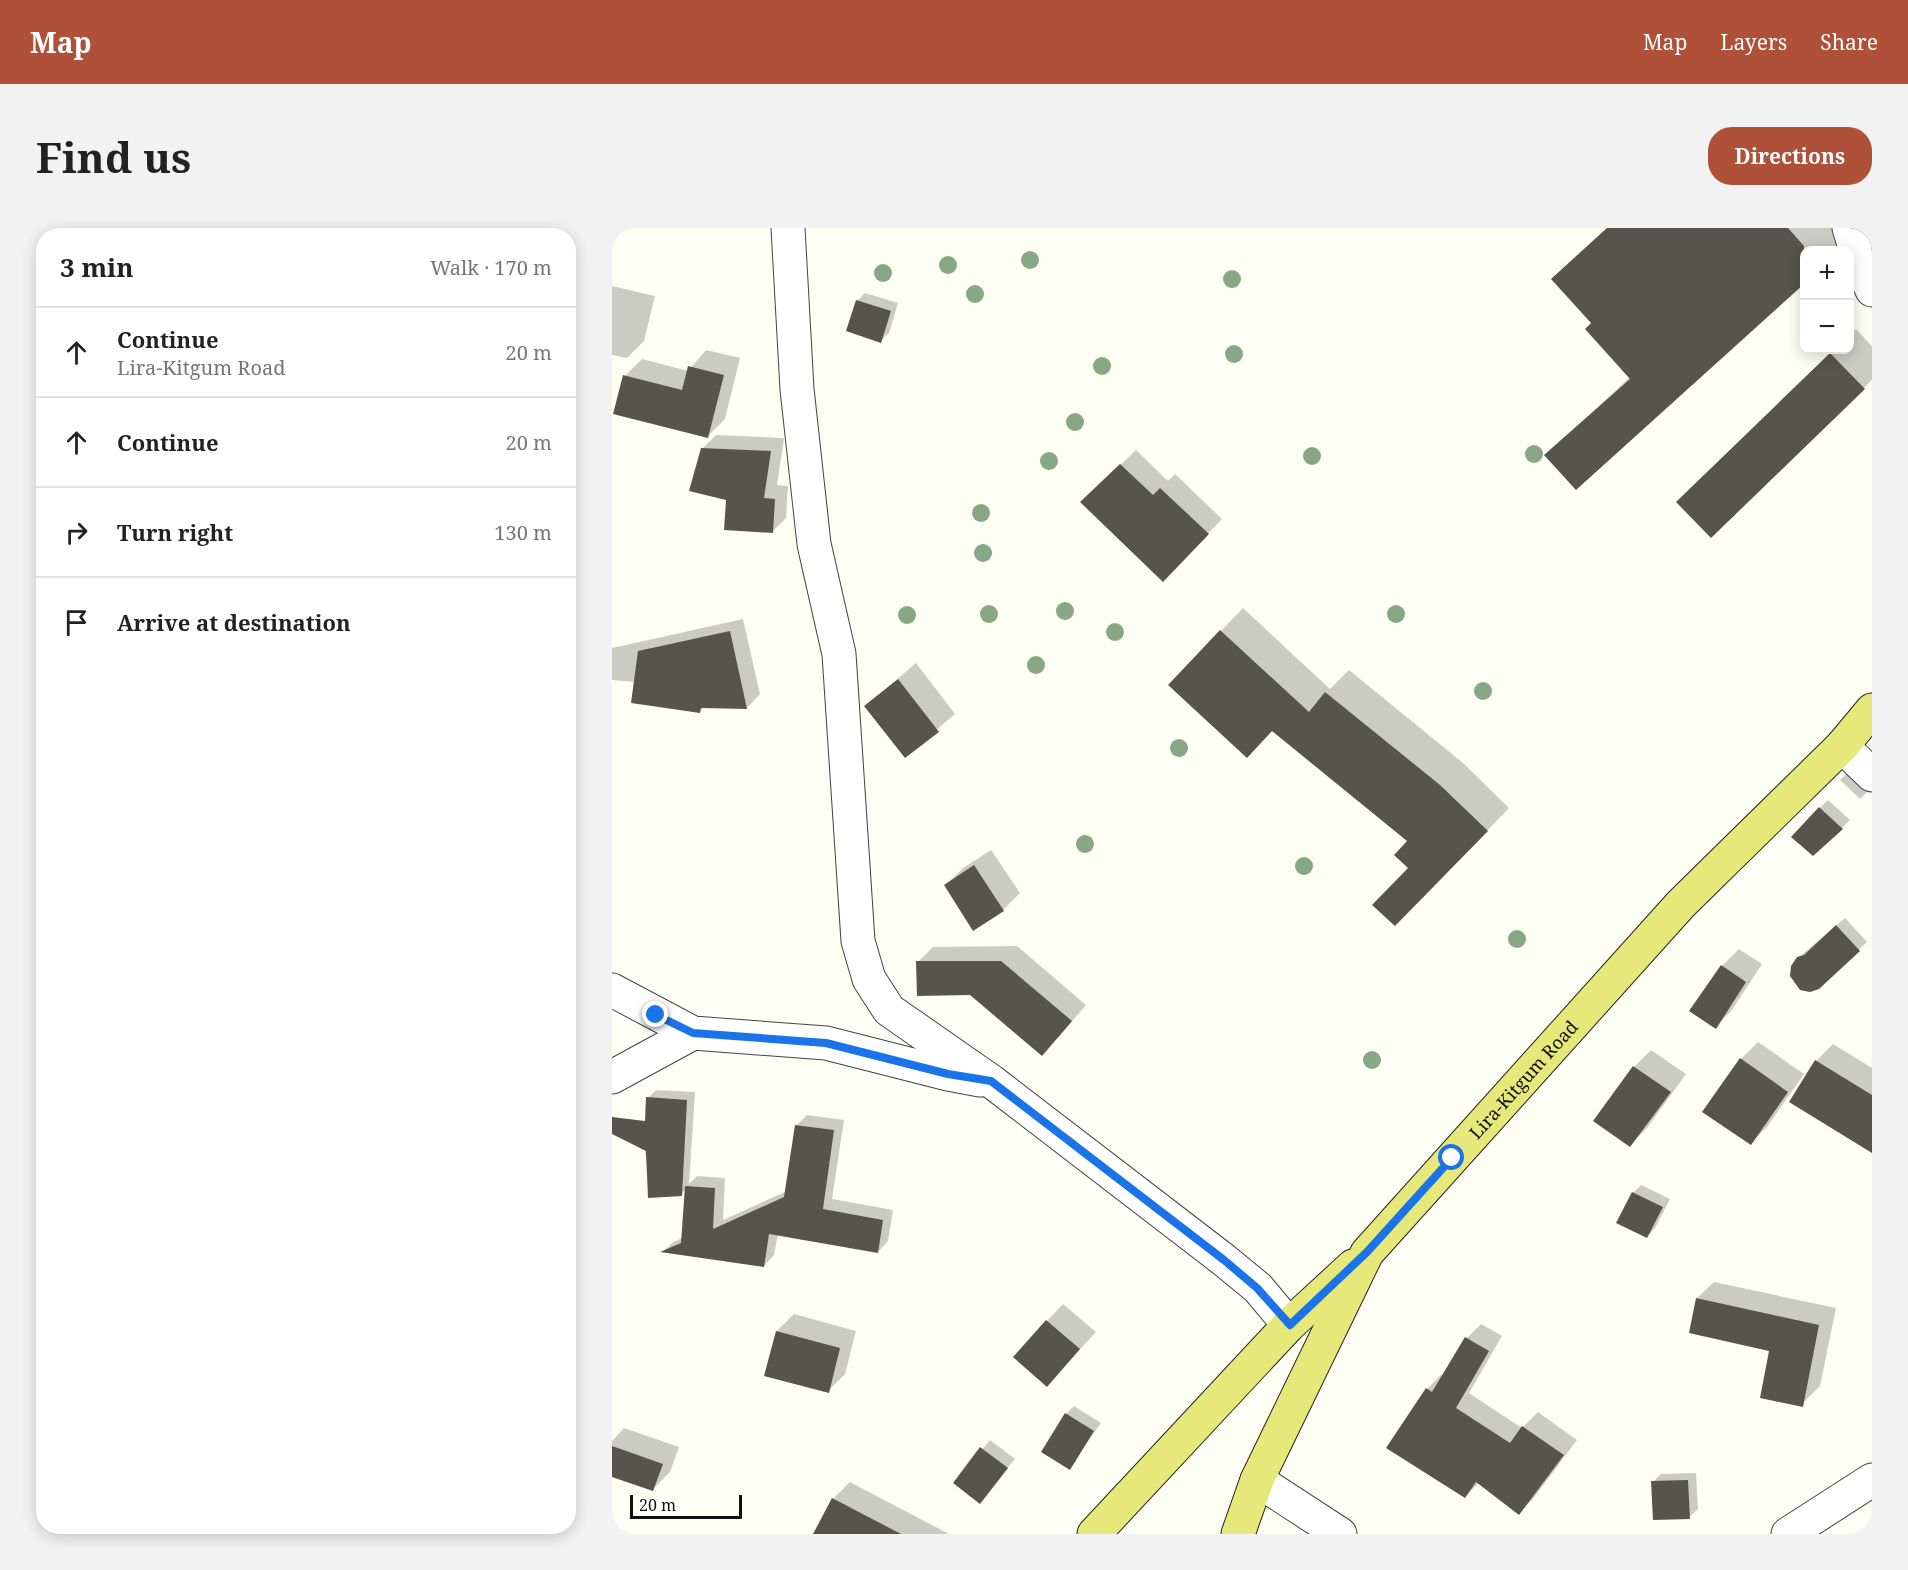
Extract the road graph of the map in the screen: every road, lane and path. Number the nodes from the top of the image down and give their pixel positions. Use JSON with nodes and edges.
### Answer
{"nodes":[{"id":1,"x":788,"y":228,"type":"edge"},
{"id":2,"x":1849,"y":228,"type":"edge"},
{"id":3,"x":1872,"y":290,"type":"edge"},
{"id":4,"x":1872,"y":710,"type":"edge"},
{"id":5,"x":1842,"y":746,"type":"junction"},
{"id":6,"x":1872,"y":775,"type":"edge"},
{"id":7,"x":612,"y":990,"type":"edge"},
{"id":8,"x":693,"y":1033,"type":"junction"},
{"id":9,"x":612,"y":1077,"type":"edge"},
{"id":10,"x":991,"y":1081,"type":"junction"},
{"id":11,"x":1367,"y":1252,"type":"junction"},
{"id":12,"x":1290,"y":1325,"type":"junction"},
{"id":13,"x":1257,"y":1480,"type":"junction"},
{"id":14,"x":1872,"y":1480,"type":"edge"},
{"id":15,"x":1094,"y":1534,"type":"edge"},
{"id":16,"x":1238,"y":1534,"type":"edge"},
{"id":17,"x":1340,"y":1534,"type":"edge"},
{"id":18,"x":1788,"y":1534,"type":"edge"}],
"edges":[{"from":1,"to":10,"type":"street"},
{"from":2,"to":3,"type":"street"},
{"from":4,"to":5,"type":"main road","name":"Lira-Kitgum Road"},
{"from":5,"to":6,"type":"street"},
{"from":5,"to":11,"type":"main road","name":"Lira-Kitgum Road"},
{"from":7,"to":8,"type":"street"},
{"from":8,"to":9,"type":"street"},
{"from":8,"to":10,"type":"street"},
{"from":10,"to":12,"type":"street"},
{"from":11,"to":12,"type":"main road"},
{"from":11,"to":13,"type":"main road","name":"Lira-Kitgum Road"},
{"from":12,"to":15,"type":"main road"},
{"from":13,"to":16,"type":"main road","name":"Lira-Kitgum Road"},
{"from":13,"to":17,"type":"street"},
{"from":14,"to":18,"type":"street"}]}
